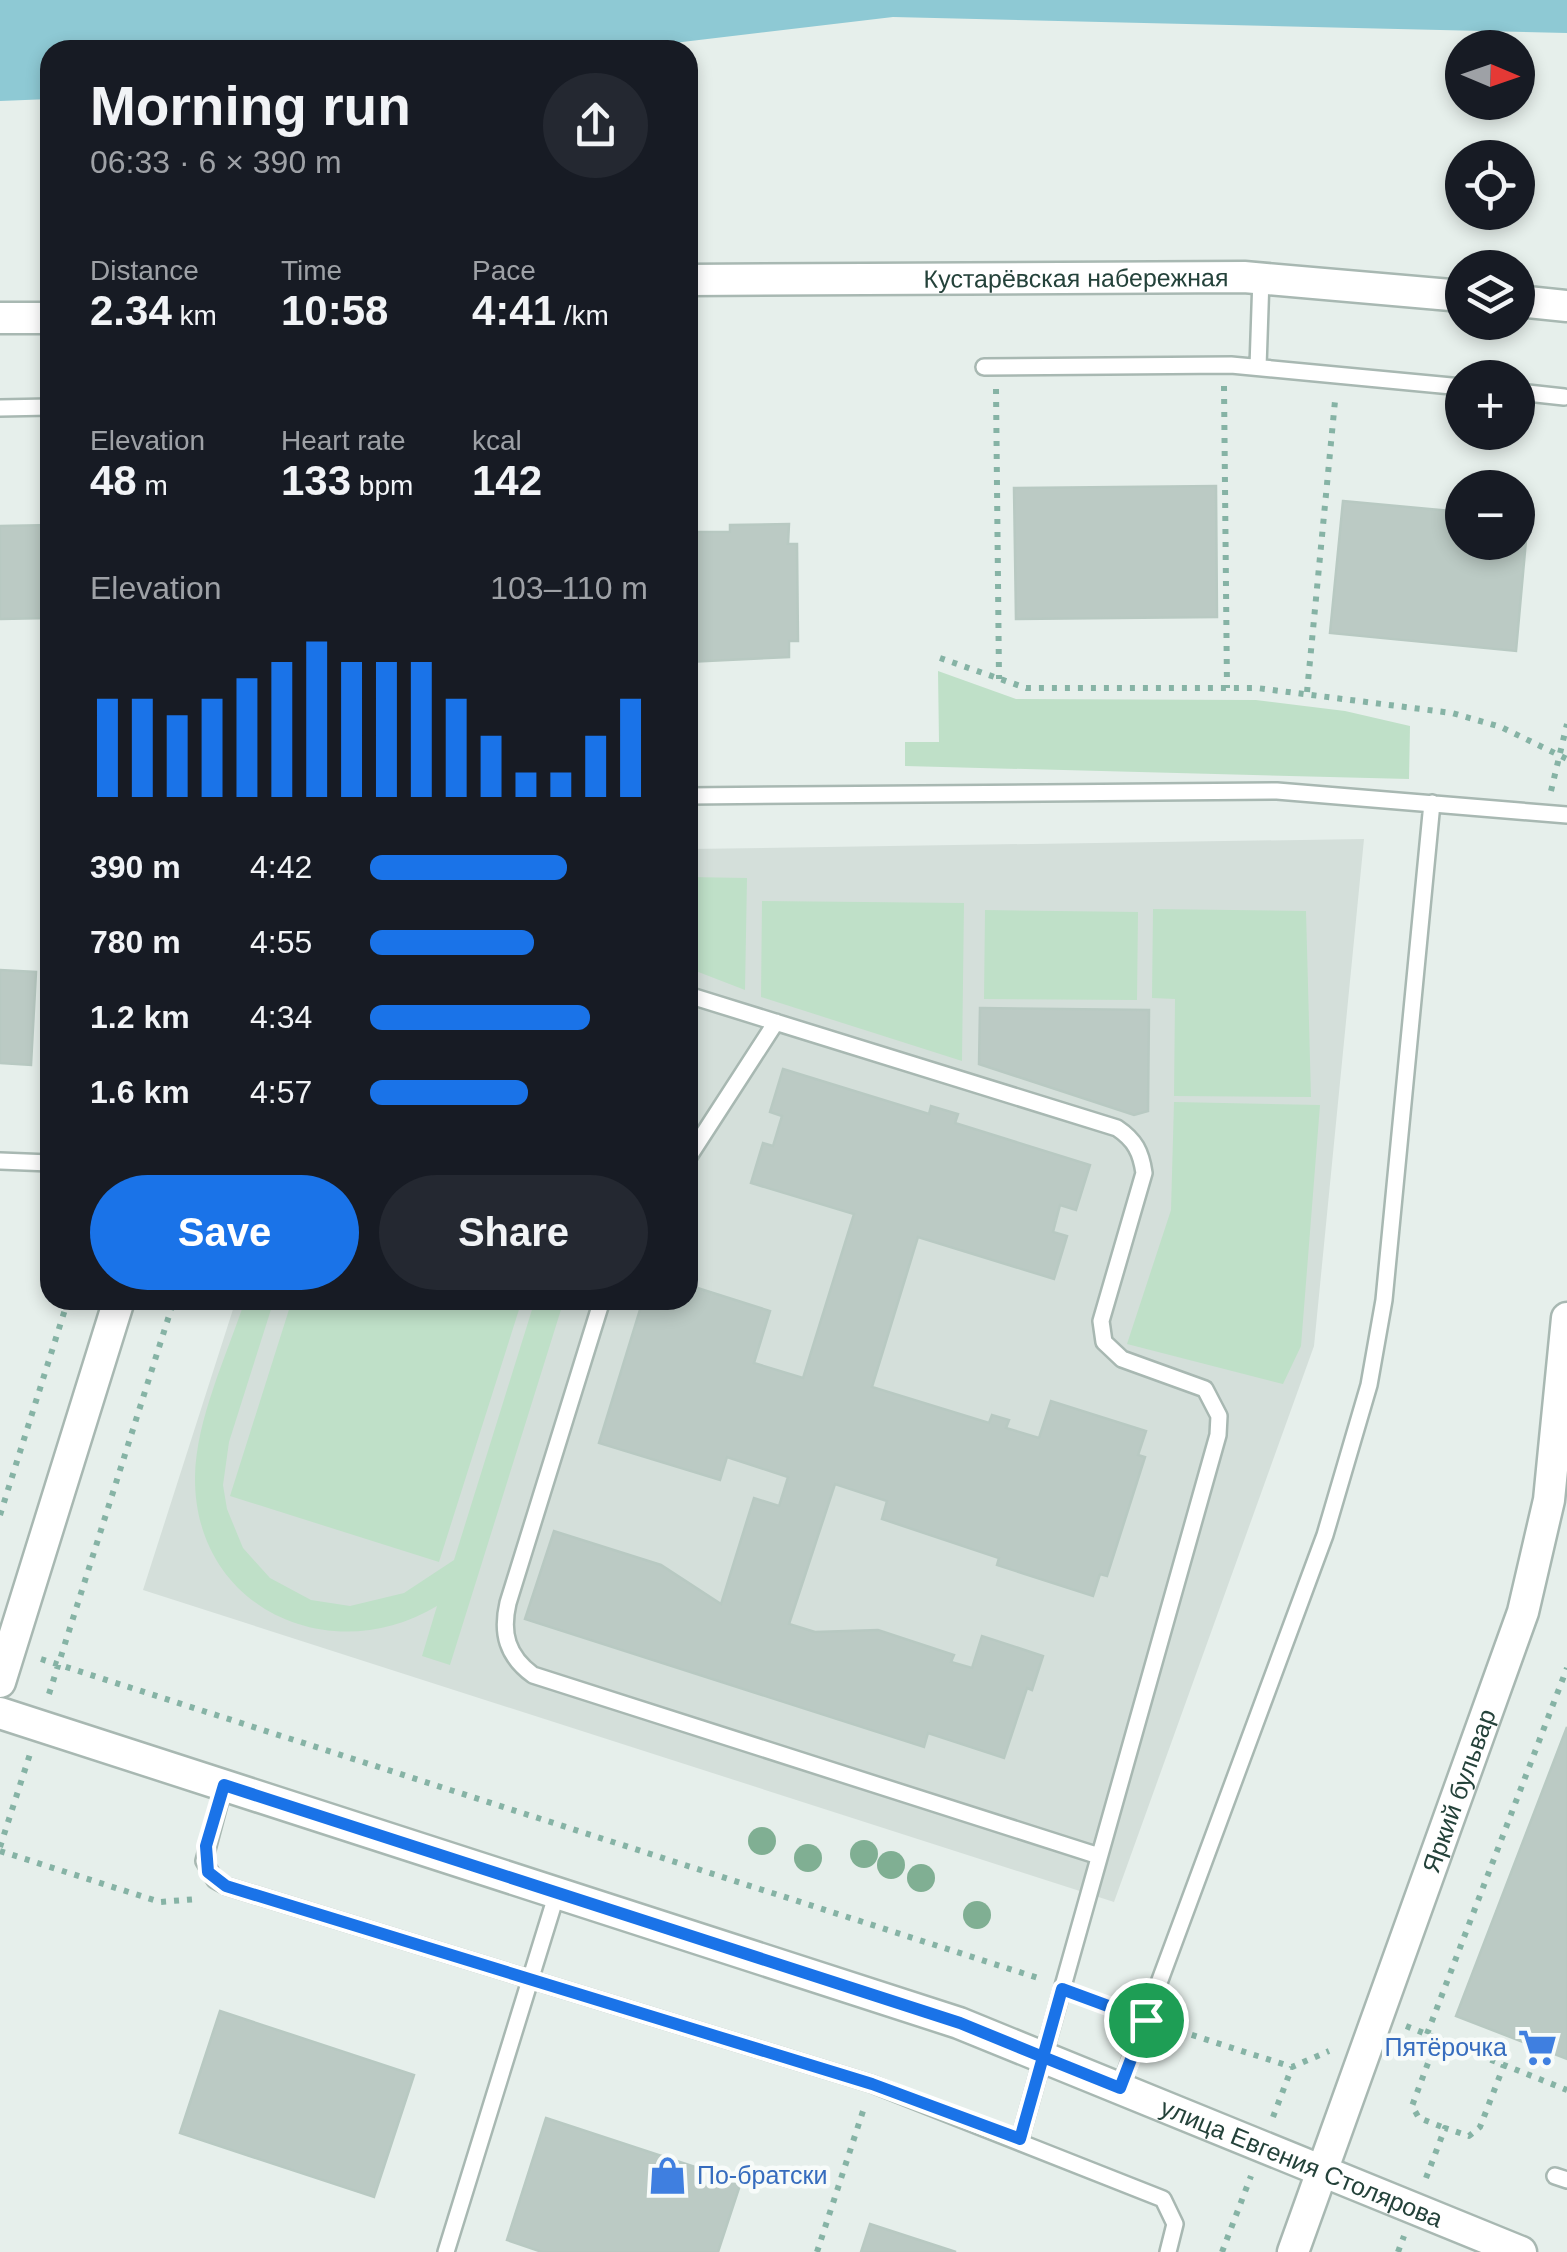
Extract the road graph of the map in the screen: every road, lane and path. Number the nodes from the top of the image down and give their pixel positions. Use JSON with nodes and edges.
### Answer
{"nodes":[{"id":1,"x":1261,"y":278,"type":"junction"},
{"id":2,"x":698,"y":280,"type":"edge"},
{"id":3,"x":1445,"y":294,"type":"edge"},
{"id":4,"x":1535,"y":303,"type":"edge"},
{"id":5,"x":1567,"y":306,"type":"edge"},
{"id":6,"x":0,"y":318,"type":"edge"},
{"id":7,"x":40,"y":318,"type":"edge"},
{"id":8,"x":1224,"y":365,"type":"junction"},
{"id":9,"x":989,"y":367,"type":"joint"},
{"id":10,"x":1258,"y":368,"type":"junction"},
{"id":11,"x":1338,"y":375,"type":"junction"},
{"id":12,"x":1445,"y":385,"type":"edge"},
{"id":13,"x":1535,"y":393,"type":"edge"},
{"id":14,"x":1564,"y":396,"type":"dead end"},
{"id":15,"x":40,"y":407,"type":"edge"},
{"id":16,"x":0,"y":408,"type":"edge"},
{"id":17,"x":940,"y":658,"type":"dead end"},
{"id":18,"x":999,"y":680,"type":"junction"},
{"id":19,"x":1228,"y":688,"type":"junction"},
{"id":20,"x":1307,"y":692,"type":"junction"},
{"id":21,"x":1567,"y":724,"type":"edge"},
{"id":22,"x":1557,"y":754,"type":"junction"},
{"id":23,"x":1567,"y":759,"type":"edge"},
{"id":24,"x":698,"y":796,"type":"edge"},
{"id":25,"x":1432,"y":803,"type":"junction"},
{"id":26,"x":1548,"y":814,"type":"junction"},
{"id":27,"x":1567,"y":815,"type":"edge"},
{"id":28,"x":698,"y":999,"type":"edge"},
{"id":29,"x":776,"y":1022,"type":"junction"},
{"id":30,"x":698,"y":1143,"type":"edge"},
{"id":31,"x":0,"y":1161,"type":"edge"},
{"id":32,"x":40,"y":1163,"type":"edge"},
{"id":33,"x":65,"y":1310,"type":"edge"},
{"id":34,"x":116,"y":1310,"type":"edge"},
{"id":35,"x":171,"y":1310,"type":"edge"},
{"id":36,"x":599,"y":1310,"type":"edge"},
{"id":37,"x":1567,"y":1318,"type":"edge"},
{"id":38,"x":0,"y":1515,"type":"edge"},
{"id":39,"x":10,"y":1649,"type":"junction"},
{"id":40,"x":58,"y":1664,"type":"junction"},
{"id":41,"x":1567,"y":1668,"type":"edge"},
{"id":42,"x":0,"y":1682,"type":"edge"},
{"id":43,"x":0,"y":1713,"type":"edge"},
{"id":44,"x":39,"y":1725,"type":"junction"},
{"id":45,"x":224,"y":1785,"type":"junction"},
{"id":46,"x":0,"y":1849,"type":"edge"},
{"id":47,"x":1099,"y":1856,"type":"junction"},
{"id":48,"x":226,"y":1886,"type":"junction"},
{"id":49,"x":557,"y":1893,"type":"junction"},
{"id":50,"x":530,"y":1980,"type":"junction"},
{"id":51,"x":1062,"y":1989,"type":"junction"},
{"id":52,"x":1146,"y":2020,"type":"junction"},
{"id":53,"x":1375,"y":2024,"type":"junction"},
{"id":54,"x":1427,"y":2034,"type":"junction"},
{"id":55,"x":1437,"y":2038,"type":"junction"},
{"id":56,"x":1043,"y":2057,"type":"junction"},
{"id":57,"x":1504,"y":2065,"type":"junction"},
{"id":58,"x":872,"y":2084,"type":"junction"},
{"id":59,"x":1120,"y":2088,"type":"junction"},
{"id":60,"x":1567,"y":2090,"type":"edge"},
{"id":61,"x":1445,"y":2128,"type":"junction"},
{"id":62,"x":1020,"y":2139,"type":"junction"},
{"id":63,"x":1322,"y":2171,"type":"junction"},
{"id":64,"x":1414,"y":2208,"type":"junction"},
{"id":65,"x":446,"y":2252,"type":"edge"},
{"id":66,"x":817,"y":2252,"type":"edge"},
{"id":67,"x":1168,"y":2252,"type":"edge"},
{"id":68,"x":1293,"y":2252,"type":"edge"},
{"id":69,"x":1522,"y":2252,"type":"edge"}],
"edges":[{"from":1,"to":2,"type":"street","name":"Кустарёвская набережная"},
{"from":1,"to":3,"type":"street","name":"Кустарёвская набережная"},
{"from":1,"to":10,"type":"lane"},
{"from":4,"to":5,"type":"street"},
{"from":6,"to":7,"type":"street"},
{"from":8,"to":9,"type":"lane"},
{"from":8,"to":10,"type":"lane"},
{"from":8,"to":19,"type":"path"},
{"from":9,"to":18,"type":"path"},
{"from":10,"to":11,"type":"lane"},
{"from":11,"to":12,"type":"lane"},
{"from":11,"to":20,"type":"path"},
{"from":13,"to":14,"type":"lane"},
{"from":15,"to":16,"type":"lane"},
{"from":17,"to":18,"type":"path"},
{"from":18,"to":19,"type":"path"},
{"from":19,"to":20,"type":"path"},
{"from":20,"to":22,"type":"path"},
{"from":21,"to":22,"type":"path"},
{"from":22,"to":23,"type":"path"},
{"from":22,"to":26,"type":"path"},
{"from":24,"to":25,"type":"lane"},
{"from":25,"to":26,"type":"lane"},
{"from":25,"to":52,"type":"lane"},
{"from":26,"to":27,"type":"lane"},
{"from":28,"to":29,"type":"lane"},
{"from":29,"to":30,"type":"lane"},
{"from":29,"to":47,"type":"lane"},
{"from":31,"to":32,"type":"lane"},
{"from":33,"to":38,"type":"path"},
{"from":34,"to":39,"type":"street"},
{"from":35,"to":40,"type":"path"},
{"from":36,"to":47,"type":"lane"},
{"from":37,"to":53,"type":"street","name":"Яркий бульвар"},
{"from":39,"to":40,"type":"path"},
{"from":39,"to":42,"type":"street"},
{"from":40,"to":44,"type":"path"},
{"from":40,"to":51,"type":"path"},
{"from":41,"to":54,"type":"path"},
{"from":43,"to":44,"type":"street","name":"улица Евгения Столярова"},
{"from":44,"to":45,"type":"street","name":"улица Евгения Столярова"},
{"from":44,"to":46,"type":"path"},
{"from":45,"to":48,"type":"lane"},
{"from":45,"to":49,"type":"street","name":"улица Евгения Столярова"},
{"from":46,"to":48,"type":"path"},
{"from":47,"to":51,"type":"lane"},
{"from":48,"to":50,"type":"lane"},
{"from":49,"to":50,"type":"lane"},
{"from":49,"to":56,"type":"street","name":"улица Евгения Столярова"},
{"from":50,"to":58,"type":"lane"},
{"from":50,"to":65,"type":"lane"},
{"from":51,"to":52,"type":"path"},
{"from":51,"to":56,"type":"lane"},
{"from":52,"to":53,"type":"path"},
{"from":52,"to":59,"type":"lane"},
{"from":53,"to":54,"type":"path"},
{"from":53,"to":63,"type":"street","name":"Яркий бульвар"},
{"from":54,"to":55,"type":"path"},
{"from":55,"to":57,"type":"path"},
{"from":55,"to":61,"type":"path"},
{"from":56,"to":59,"type":"street","name":"улица Евгения Столярова"},
{"from":56,"to":62,"type":"lane"},
{"from":57,"to":60,"type":"path"},
{"from":57,"to":61,"type":"path"},
{"from":58,"to":62,"type":"lane"},
{"from":58,"to":66,"type":"path"},
{"from":59,"to":63,"type":"street","name":"улица Евгения Столярова"},
{"from":61,"to":64,"type":"path"},
{"from":62,"to":67,"type":"lane"},
{"from":63,"to":64,"type":"street","name":"улица Евгения Столярова"},
{"from":63,"to":68,"type":"street","name":"Яркий бульвар"},
{"from":64,"to":69,"type":"street","name":"улица Евгения Столярова"}]}
